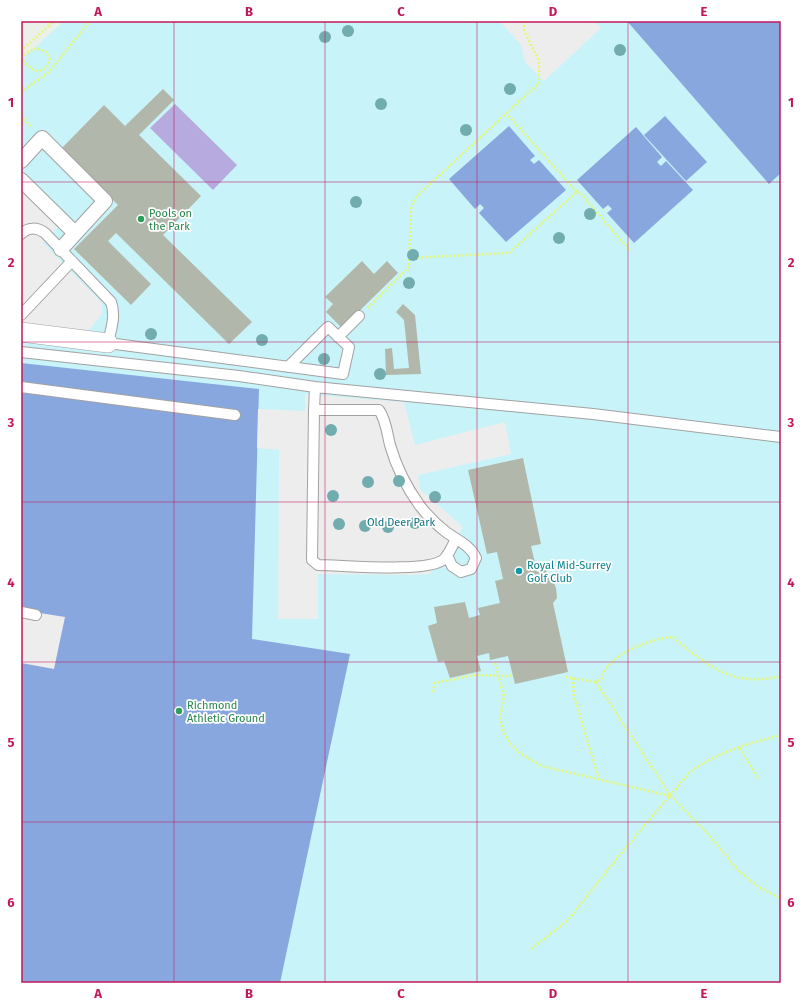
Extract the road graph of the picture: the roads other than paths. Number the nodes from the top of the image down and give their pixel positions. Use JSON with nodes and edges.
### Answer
{"nodes":[{"id":1,"x":21,"y":161,"type":"edge"},
{"id":2,"x":21,"y":180,"type":"edge"},
{"id":3,"x":75,"y":233,"type":"junction"},
{"id":4,"x":21,"y":234,"type":"edge"},
{"id":5,"x":60,"y":249,"type":"junction"},
{"id":6,"x":72,"y":261,"type":"junction"},
{"id":7,"x":21,"y":315,"type":"edge"},
{"id":8,"x":360,"y":316,"type":"road end"},
{"id":9,"x":21,"y":332,"type":"edge"},
{"id":10,"x":338,"y":337,"type":"junction"},
{"id":11,"x":108,"y":343,"type":"junction"},
{"id":12,"x":21,"y":352,"type":"edge"},
{"id":13,"x":288,"y":367,"type":"junction"},
{"id":14,"x":21,"y":387,"type":"edge"},
{"id":15,"x":315,"y":387,"type":"junction"},
{"id":16,"x":314,"y":410,"type":"junction"},
{"id":17,"x":235,"y":415,"type":"dead end"},
{"id":18,"x":781,"y":437,"type":"edge"},
{"id":19,"x":456,"y":539,"type":"junction"},
{"id":20,"x":447,"y":555,"type":"junction"},
{"id":21,"x":21,"y":612,"type":"edge"},
{"id":22,"x":36,"y":615,"type":"dead end"}],
"edges":[{"from":1,"to":3,"type":"street"},
{"from":2,"to":3,"type":"street"},
{"from":3,"to":5,"type":"street"},
{"from":4,"to":5,"type":"lane"},
{"from":5,"to":6,"type":"lane"},
{"from":6,"to":7,"type":"lane"},
{"from":6,"to":11,"type":"lane"},
{"from":8,"to":10,"type":"lane"},
{"from":9,"to":11,"type":"street"},
{"from":10,"to":13,"type":"lane"},
{"from":10,"to":13,"type":"lane"},
{"from":11,"to":13,"type":"lane"},
{"from":12,"to":15,"type":"lane"},
{"from":14,"to":17,"type":"lane"},
{"from":15,"to":16,"type":"lane"},
{"from":15,"to":18,"type":"lane"},
{"from":16,"to":19,"type":"lane"},
{"from":16,"to":20,"type":"lane"},
{"from":19,"to":20,"type":"lane"},
{"from":19,"to":20,"type":"lane"},
{"from":21,"to":22,"type":"lane"}]}
